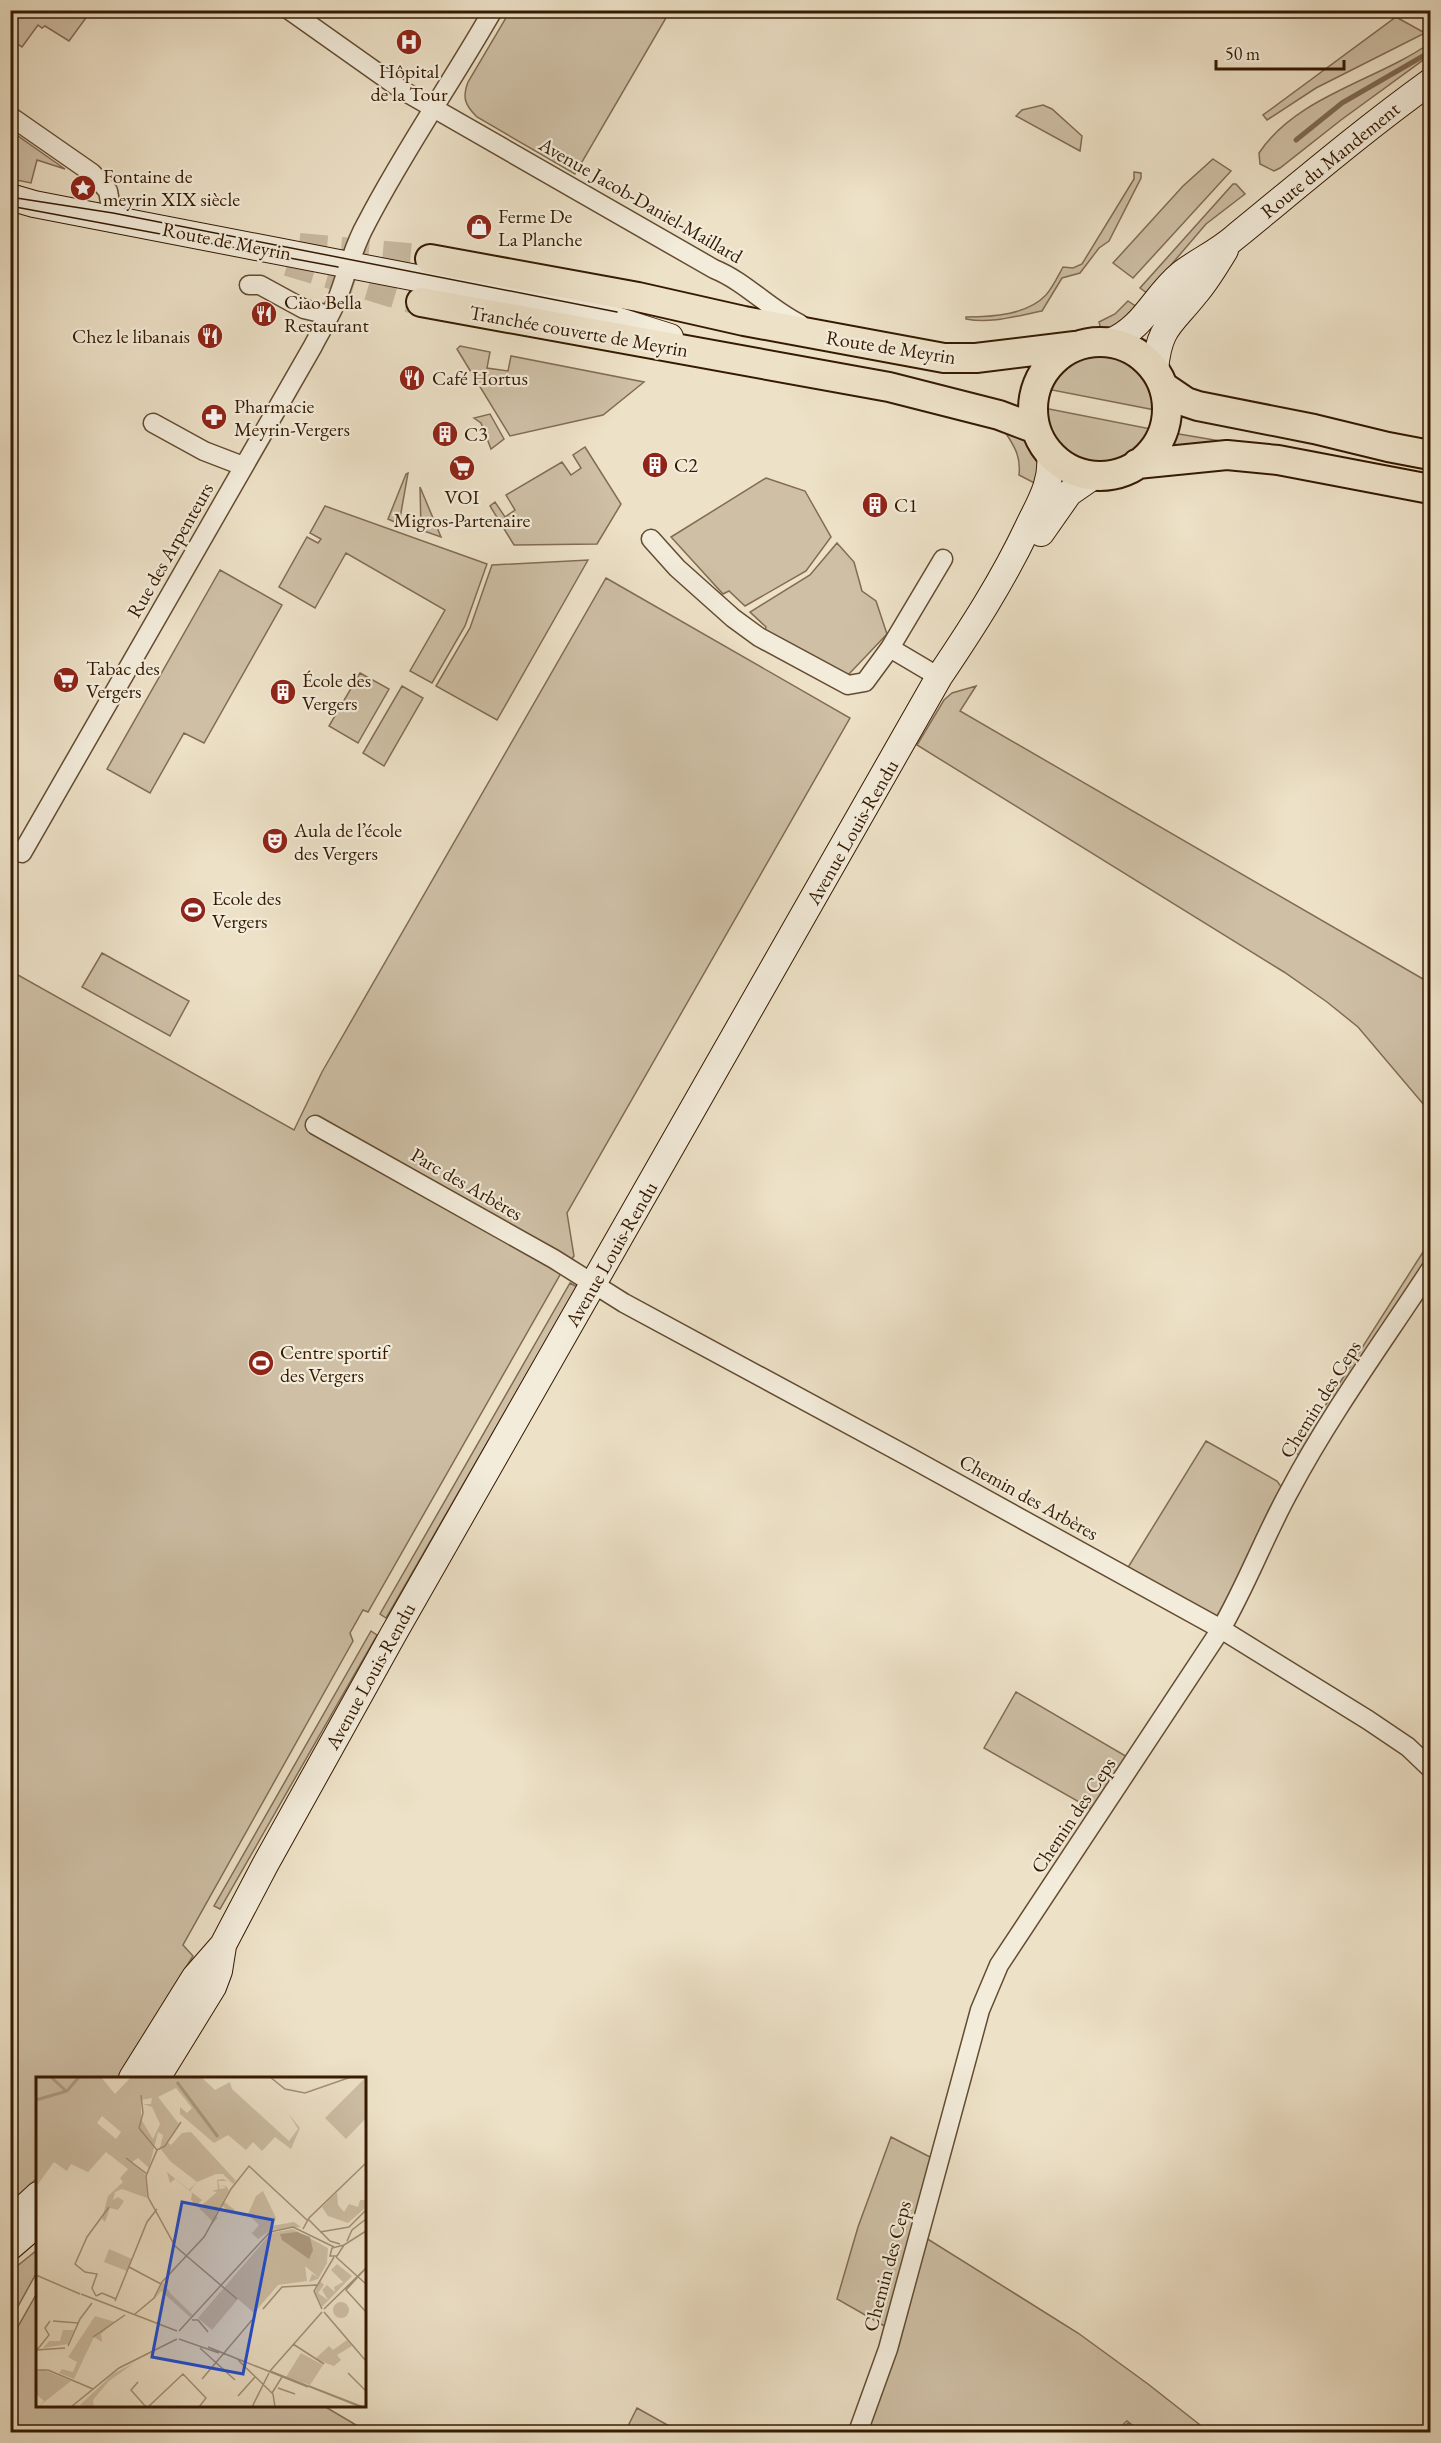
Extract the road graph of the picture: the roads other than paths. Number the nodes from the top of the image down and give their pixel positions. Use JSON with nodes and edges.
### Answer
{"nodes":[{"id":1,"x":289,"y":10,"type":"edge"},
{"id":2,"x":493,"y":10,"type":"edge"},
{"id":3,"x":1431,"y":82,"type":"edge"},
{"id":4,"x":433,"y":107,"type":"junction"},
{"id":5,"x":10,"y":117,"type":"edge"},
{"id":6,"x":18,"y":202,"type":"edge"},
{"id":7,"x":113,"y":219,"type":"junction"},
{"id":8,"x":1232,"y":240,"type":"junction"},
{"id":9,"x":430,"y":259,"type":"tunnel mouth"},
{"id":10,"x":348,"y":265,"type":"junction"},
{"id":11,"x":249,"y":285,"type":"dead end"},
{"id":12,"x":421,"y":302,"type":"tunnel mouth"},
{"id":13,"x":586,"y":311,"type":"junction"},
{"id":14,"x":329,"y":315,"type":"junction"},
{"id":15,"x":744,"y":321,"type":"junction"},
{"id":16,"x":823,"y":336,"type":"junction"},
{"id":17,"x":1110,"y":342,"type":"junction"},
{"id":18,"x":1075,"y":346,"type":"junction"},
{"id":19,"x":736,"y":358,"type":"junction"},
{"id":20,"x":1159,"y":378,"type":"junction"},
{"id":21,"x":153,"y":423,"type":"dead end"},
{"id":22,"x":1035,"y":429,"type":"junction"},
{"id":23,"x":1050,"y":454,"type":"junction"},
{"id":24,"x":1431,"y":455,"type":"edge"},
{"id":25,"x":1137,"y":464,"type":"junction"},
{"id":26,"x":243,"y":466,"type":"junction"},
{"id":27,"x":1095,"y":476,"type":"junction"},
{"id":28,"x":1431,"y":489,"type":"edge"},
{"id":29,"x":651,"y":539,"type":"dead end"},
{"id":30,"x":943,"y":559,"type":"dead end"},
{"id":31,"x":1009,"y":568,"type":"junction"},
{"id":32,"x":890,"y":648,"type":"junction"},
{"id":33,"x":939,"y":677,"type":"junction"},
{"id":34,"x":22,"y":853,"type":"dead end"},
{"id":35,"x":315,"y":1125,"type":"dead end"},
{"id":36,"x":1431,"y":1270,"type":"edge"},
{"id":37,"x":594,"y":1286,"type":"junction"},
{"id":38,"x":1221,"y":1629,"type":"junction"},
{"id":39,"x":1431,"y":1768,"type":"edge"},
{"id":40,"x":223,"y":1946,"type":"junction"},
{"id":41,"x":133,"y":2077,"type":"edge"},
{"id":42,"x":158,"y":2077,"type":"edge"},
{"id":43,"x":36,"y":2197,"type":"edge"},
{"id":44,"x":10,"y":2221,"type":"edge"},
{"id":45,"x":36,"y":2225,"type":"edge"},
{"id":46,"x":10,"y":2247,"type":"edge"},
{"id":47,"x":858,"y":2433,"type":"edge"}],
"edges":[{"from":1,"to":4,"type":"street","name":"Avenue Jacob-Daniel-Maillard"},
{"from":2,"to":4,"type":"street"},
{"from":3,"to":8,"type":"main road","name":"Route du Mandement"},
{"from":4,"to":10,"type":"street"},
{"from":4,"to":16,"type":"street","name":"Avenue Jacob-Daniel-Maillard"},
{"from":5,"to":7,"type":"street"},
{"from":6,"to":7,"type":"main road","name":"Route de Meyrin"},
{"from":7,"to":10,"type":"main road","name":"Route de Meyrin"},
{"from":8,"to":17,"type":"main road","name":"Route du Mandement"},
{"from":8,"to":20,"type":"main road","name":"Route du Mandement"},
{"from":9,"to":15,"type":"main road","name":"Tranchée couverte de Meyrin"},
{"from":10,"to":13,"type":"main road","name":"Route de Meyrin"},
{"from":10,"to":14,"type":"street","name":"Rue des Arpenteurs"},
{"from":11,"to":14,"type":"street"},
{"from":12,"to":19,"type":"main road","name":"Tranchée couverte de Meyrin"},
{"from":13,"to":15,"type":"main road"},
{"from":13,"to":19,"type":"main road"},
{"from":14,"to":26,"type":"street","name":"Rue des Arpenteurs"},
{"from":15,"to":16,"type":"main road","name":"Route de Meyrin"},
{"from":16,"to":18,"type":"main road","name":"Route de Meyrin"},
{"from":17,"to":18,"type":"main road"},
{"from":17,"to":20,"type":"main road"},
{"from":18,"to":22,"type":"main road"},
{"from":19,"to":22,"type":"main road","name":"Route de Meyrin"},
{"from":20,"to":24,"type":"main road"},
{"from":20,"to":25,"type":"main road"},
{"from":21,"to":26,"type":"street"},
{"from":22,"to":23,"type":"main road"},
{"from":23,"to":27,"type":"main road"},
{"from":23,"to":31,"type":"main road","name":"Avenue Louis-Rendu"},
{"from":25,"to":27,"type":"main road"},
{"from":25,"to":28,"type":"main road"},
{"from":26,"to":34,"type":"street","name":"Rue des Arpenteurs"},
{"from":27,"to":31,"type":"main road","name":"Avenue Louis-Rendu"},
{"from":29,"to":32,"type":"street"},
{"from":30,"to":32,"type":"street"},
{"from":31,"to":33,"type":"main road","name":"Avenue Louis-Rendu"},
{"from":32,"to":33,"type":"street"},
{"from":33,"to":37,"type":"main road","name":"Avenue Louis-Rendu"},
{"from":35,"to":37,"type":"street","name":"Parc des Arbères"},
{"from":36,"to":38,"type":"street","name":"Chemin des Ceps"},
{"from":37,"to":38,"type":"street","name":"Chemin des Arbères"},
{"from":37,"to":40,"type":"main road","name":"Avenue Louis-Rendu"},
{"from":38,"to":39,"type":"street","name":"Chemin des Arbères"},
{"from":38,"to":47,"type":"street","name":"Chemin des Ceps"},
{"from":40,"to":41,"type":"main road","name":"Avenue Louis-Rendu"},
{"from":40,"to":42,"type":"main road","name":"Avenue Louis-Rendu"},
{"from":43,"to":44,"type":"main road"},
{"from":45,"to":46,"type":"main road"}]}
